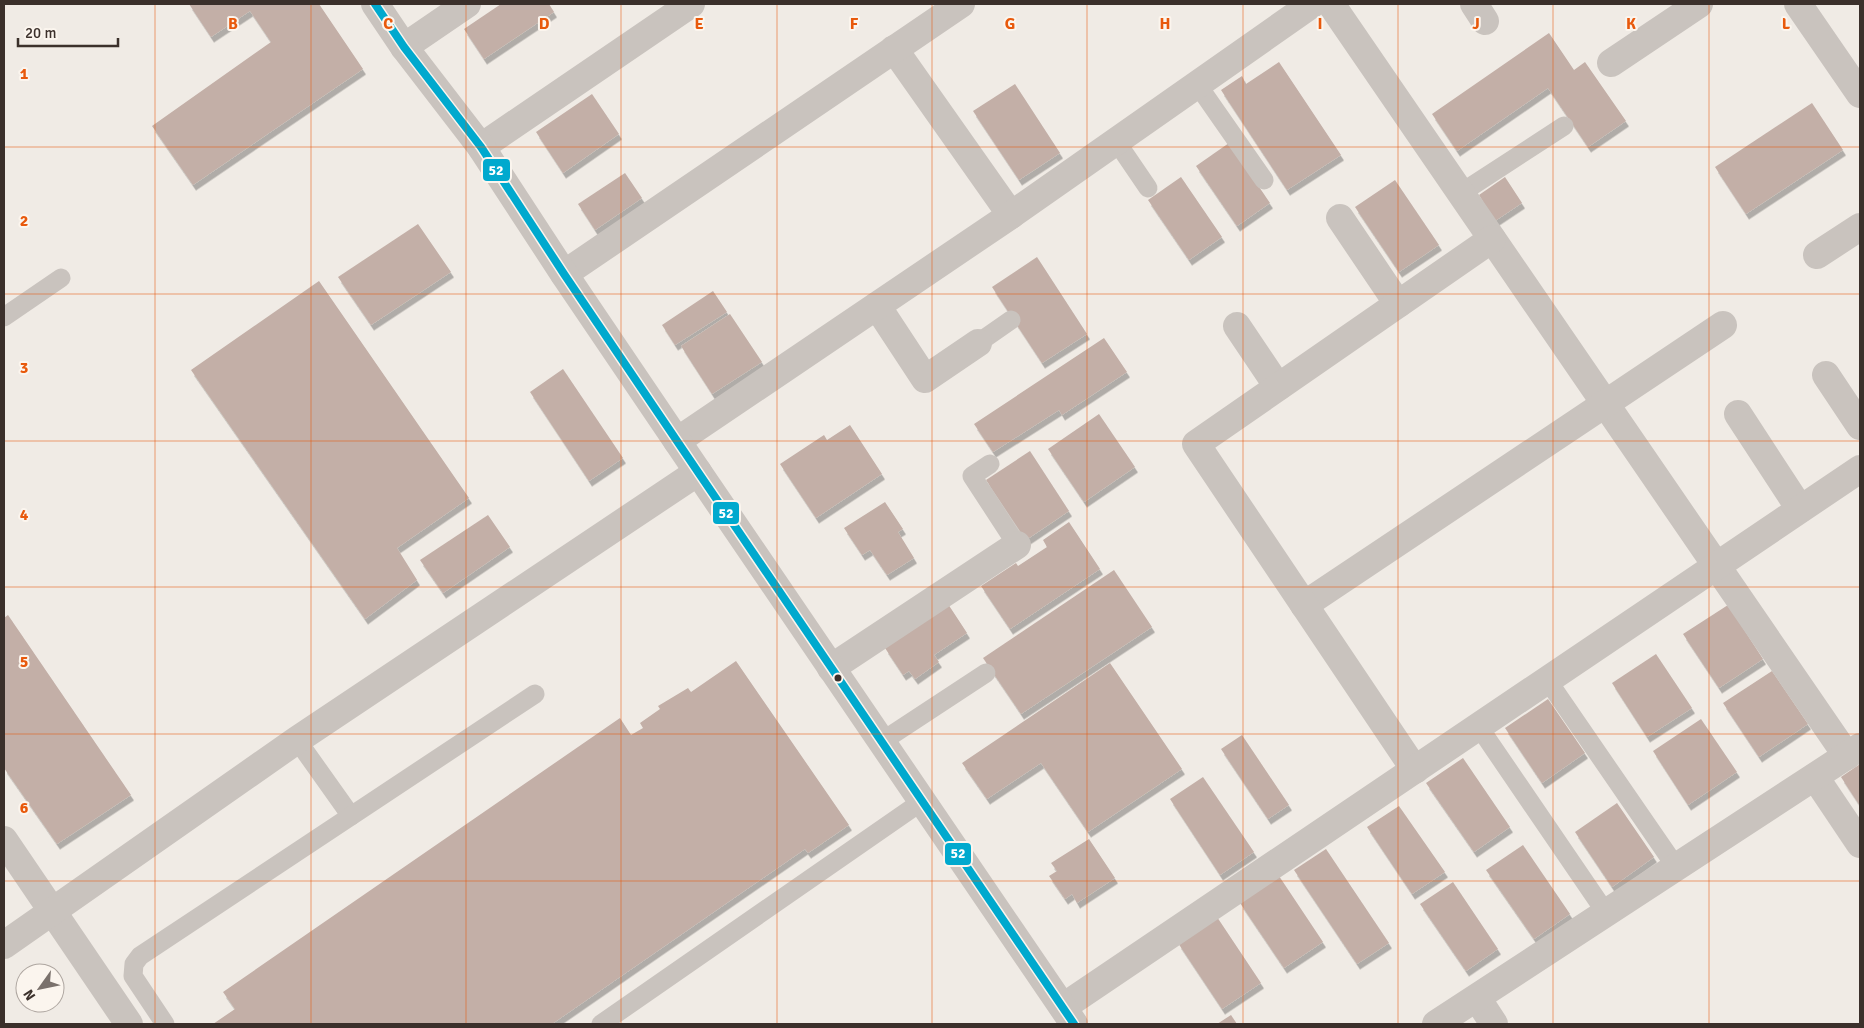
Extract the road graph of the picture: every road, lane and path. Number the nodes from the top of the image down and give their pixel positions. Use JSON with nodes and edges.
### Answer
{"nodes":[{"id":1,"x":375,"y":4,"type":"edge"},
{"id":2,"x":467,"y":4,"type":"edge"},
{"id":3,"x":690,"y":4,"type":"edge"},
{"id":4,"x":961,"y":4,"type":"edge"},
{"id":5,"x":1312,"y":4,"type":"edge"},
{"id":6,"x":1331,"y":4,"type":"edge"},
{"id":7,"x":1700,"y":4,"type":"edge"},
{"id":8,"x":1798,"y":4,"type":"edge"},
{"id":9,"x":404,"y":47,"type":"junction"},
{"id":10,"x":894,"y":49,"type":"junction"},
{"id":11,"x":1611,"y":63,"type":"dead end"},
{"id":12,"x":1197,"y":84,"type":"junction"},
{"id":13,"x":1860,"y":94,"type":"edge"},
{"id":14,"x":1564,"y":126,"type":"dead end"},
{"id":15,"x":1116,"y":141,"type":"junction"},
{"id":16,"x":481,"y":147,"type":"junction"},
{"id":17,"x":1264,"y":180,"type":"dead end"},
{"id":18,"x":1148,"y":188,"type":"dead end"},
{"id":19,"x":1461,"y":193,"type":"junction"},
{"id":20,"x":1011,"y":215,"type":"junction"},
{"id":21,"x":1340,"y":218,"type":"dead end"},
{"id":22,"x":1860,"y":226,"type":"edge"},
{"id":23,"x":1492,"y":240,"type":"junction"},
{"id":24,"x":1817,"y":256,"type":"dead end"},
{"id":25,"x":564,"y":274,"type":"junction"},
{"id":26,"x":61,"y":278,"type":"dead end"},
{"id":27,"x":1398,"y":304,"type":"junction"},
{"id":28,"x":877,"y":306,"type":"junction"},
{"id":29,"x":4,"y":317,"type":"edge"},
{"id":30,"x":1011,"y":320,"type":"dead end"},
{"id":31,"x":1723,"y":325,"type":"dead end"},
{"id":32,"x":1237,"y":326,"type":"dead end"},
{"id":33,"x":978,"y":343,"type":"joint"},
{"id":34,"x":1826,"y":375,"type":"dead end"},
{"id":35,"x":1278,"y":387,"type":"junction"},
{"id":36,"x":1605,"y":403,"type":"junction"},
{"id":37,"x":1738,"y":414,"type":"dead end"},
{"id":38,"x":1860,"y":426,"type":"edge"},
{"id":39,"x":677,"y":441,"type":"junction"},
{"id":40,"x":990,"y":464,"type":"dead end"},
{"id":41,"x":698,"y":472,"type":"junction"},
{"id":42,"x":1856,"y":480,"type":"edge"},
{"id":43,"x":1800,"y":509,"type":"junction"},
{"id":44,"x":1017,"y":545,"type":"joint"},
{"id":45,"x":1716,"y":566,"type":"junction"},
{"id":46,"x":1304,"y":605,"type":"junction"},
{"id":47,"x":831,"y":668,"type":"junction"},
{"id":48,"x":986,"y":673,"type":"dead end"},
{"id":49,"x":1548,"y":681,"type":"junction"},
{"id":50,"x":535,"y":694,"type":"dead end"},
{"id":51,"x":1479,"y":727,"type":"junction"},
{"id":52,"x":297,"y":740,"type":"junction"},
{"id":53,"x":881,"y":742,"type":"junction"},
{"id":54,"x":1853,"y":752,"type":"edge"},
{"id":55,"x":1415,"y":770,"type":"junction"},
{"id":56,"x":1815,"y":777,"type":"junction"},
{"id":57,"x":921,"y":802,"type":"junction"},
{"id":58,"x":351,"y":816,"type":"junction"},
{"id":59,"x":4,"y":840,"type":"edge"},
{"id":60,"x":1860,"y":844,"type":"edge"},
{"id":61,"x":1676,"y":867,"type":"junction"},
{"id":62,"x":53,"y":911,"type":"junction"},
{"id":63,"x":1606,"y":913,"type":"junction"},
{"id":64,"x":4,"y":945,"type":"edge"},
{"id":65,"x":1477,"y":998,"type":"junction"},
{"id":66,"x":1069,"y":1016,"type":"edge"},
{"id":67,"x":129,"y":1024,"type":"edge"},
{"id":68,"x":165,"y":1024,"type":"edge"},
{"id":69,"x":600,"y":1024,"type":"edge"},
{"id":70,"x":1436,"y":1024,"type":"edge"},
{"id":71,"x":1494,"y":1024,"type":"edge"}],
"edges":[{"from":1,"to":9,"type":"street"},
{"from":2,"to":9,"type":"street"},
{"from":3,"to":16,"type":"street"},
{"from":4,"to":10,"type":"street"},
{"from":5,"to":12,"type":"street"},
{"from":6,"to":19,"type":"street"},
{"from":7,"to":11,"type":"street"},
{"from":8,"to":13,"type":"street"},
{"from":9,"to":16,"type":"street"},
{"from":10,"to":20,"type":"street"},
{"from":10,"to":25,"type":"street"},
{"from":12,"to":15,"type":"street"},
{"from":12,"to":17,"type":"lane"},
{"from":14,"to":19,"type":"lane"},
{"from":15,"to":18,"type":"lane"},
{"from":15,"to":20,"type":"street"},
{"from":16,"to":25,"type":"street"},
{"from":19,"to":23,"type":"street"},
{"from":20,"to":28,"type":"street"},
{"from":21,"to":27,"type":"street"},
{"from":22,"to":24,"type":"street"},
{"from":23,"to":27,"type":"street"},
{"from":23,"to":36,"type":"street"},
{"from":25,"to":39,"type":"street"},
{"from":26,"to":29,"type":"lane"},
{"from":27,"to":35,"type":"street"},
{"from":28,"to":33,"type":"street"},
{"from":28,"to":39,"type":"street"},
{"from":30,"to":33,"type":"lane"},
{"from":31,"to":36,"type":"street"},
{"from":32,"to":35,"type":"street"},
{"from":34,"to":38,"type":"street"},
{"from":35,"to":46,"type":"street"},
{"from":36,"to":45,"type":"street"},
{"from":36,"to":46,"type":"street"},
{"from":37,"to":43,"type":"street"},
{"from":39,"to":41,"type":"street"},
{"from":40,"to":44,"type":"lane"},
{"from":41,"to":47,"type":"street"},
{"from":41,"to":52,"type":"street"},
{"from":42,"to":43,"type":"street"},
{"from":43,"to":45,"type":"street"},
{"from":44,"to":47,"type":"street"},
{"from":45,"to":49,"type":"street"},
{"from":45,"to":54,"type":"street"},
{"from":46,"to":55,"type":"street"},
{"from":47,"to":53,"type":"street"},
{"from":48,"to":53,"type":"lane"},
{"from":49,"to":51,"type":"street"},
{"from":49,"to":61,"type":"lane"},
{"from":50,"to":58,"type":"lane"},
{"from":51,"to":55,"type":"street"},
{"from":51,"to":63,"type":"lane"},
{"from":52,"to":58,"type":"lane"},
{"from":52,"to":62,"type":"street"},
{"from":53,"to":57,"type":"street"},
{"from":54,"to":56,"type":"street"},
{"from":55,"to":66,"type":"street"},
{"from":56,"to":60,"type":"street"},
{"from":56,"to":61,"type":"street"},
{"from":57,"to":66,"type":"street"},
{"from":57,"to":69,"type":"lane"},
{"from":58,"to":68,"type":"lane"},
{"from":59,"to":62,"type":"street"},
{"from":61,"to":63,"type":"street"},
{"from":62,"to":64,"type":"street"},
{"from":62,"to":67,"type":"street"},
{"from":63,"to":65,"type":"street"},
{"from":65,"to":70,"type":"street"},
{"from":65,"to":71,"type":"street"}]}
